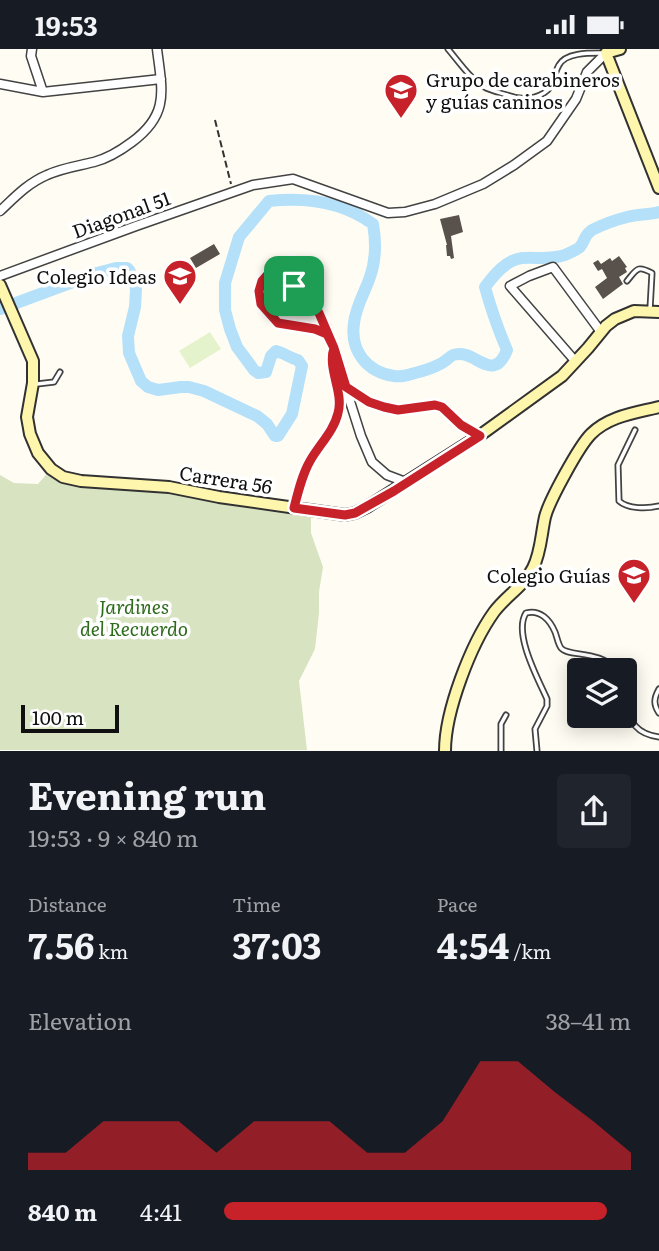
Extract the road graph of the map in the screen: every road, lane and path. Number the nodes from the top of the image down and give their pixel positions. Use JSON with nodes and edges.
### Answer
{"nodes":[{"id":1,"x":32,"y":49,"type":"edge"},
{"id":2,"x":157,"y":49,"type":"edge"},
{"id":3,"x":448,"y":49,"type":"edge"},
{"id":4,"x":620,"y":49,"type":"edge"},
{"id":5,"x":606,"y":53,"type":"junction"},
{"id":6,"x":161,"y":79,"type":"junction"},
{"id":7,"x":0,"y":84,"type":"edge"},
{"id":8,"x":43,"y":92,"type":"junction"},
{"id":9,"x":215,"y":120,"type":"dead end"},
{"id":10,"x":659,"y":187,"type":"edge"},
{"id":11,"x":233,"y":192,"type":"junction"},
{"id":12,"x":0,"y":211,"type":"edge"},
{"id":13,"x":0,"y":276,"type":"edge"},
{"id":14,"x":627,"y":281,"type":"dead end"},
{"id":15,"x":1,"y":288,"type":"edge"},
{"id":16,"x":655,"y":311,"type":"edge"},
{"id":17,"x":601,"y":332,"type":"junction"},
{"id":18,"x":327,"y":334,"type":"junction"},
{"id":19,"x":334,"y":348,"type":"junction"},
{"id":20,"x":576,"y":362,"type":"junction"},
{"id":21,"x":60,"y":372,"type":"dead end"},
{"id":22,"x":33,"y":383,"type":"junction"},
{"id":23,"x":346,"y":387,"type":"junction"},
{"id":24,"x":659,"y":407,"type":"edge"},
{"id":25,"x":635,"y":430,"type":"dead end"},
{"id":26,"x":480,"y":436,"type":"junction"},
{"id":27,"x":408,"y":483,"type":"junction"},
{"id":28,"x":659,"y":506,"type":"edge"},
{"id":29,"x":294,"y":508,"type":"junction"},
{"id":30,"x":599,"y":658,"type":"edge"},
{"id":31,"x":659,"y":689,"type":"edge"},
{"id":32,"x":659,"y":713,"type":"edge"},
{"id":33,"x":506,"y":715,"type":"dead end"},
{"id":34,"x":636,"y":728,"type":"edge"},
{"id":35,"x":659,"y":737,"type":"edge"},
{"id":36,"x":444,"y":751,"type":"edge"},
{"id":37,"x":500,"y":751,"type":"edge"},
{"id":38,"x":537,"y":751,"type":"edge"}],
"edges":[{"from":1,"to":8,"type":"street"},
{"from":2,"to":6,"type":"street"},
{"from":3,"to":5,"type":"lane"},
{"from":4,"to":5,"type":"street"},
{"from":5,"to":10,"type":"street"},
{"from":5,"to":11,"type":"street","name":"Diagonal 51"},
{"from":6,"to":8,"type":"street"},
{"from":6,"to":12,"type":"street"},
{"from":7,"to":8,"type":"street"},
{"from":9,"to":11,"type":"path"},
{"from":11,"to":13,"type":"street","name":"Diagonal 51"},
{"from":14,"to":16,"type":"lane"},
{"from":15,"to":22,"type":"street","name":"Carrera 56"},
{"from":16,"to":17,"type":"street","name":"Carrera 56"},
{"from":17,"to":20,"type":"street","name":"Carrera 56"},
{"from":17,"to":20,"type":"street"},
{"from":18,"to":18,"type":"street"},
{"from":18,"to":19,"type":"street"},
{"from":19,"to":23,"type":"street"},
{"from":19,"to":29,"type":"street"},
{"from":20,"to":26,"type":"street","name":"Carrera 56"},
{"from":21,"to":22,"type":"lane"},
{"from":22,"to":29,"type":"street","name":"Carrera 56"},
{"from":23,"to":26,"type":"street"},
{"from":23,"to":27,"type":"street"},
{"from":24,"to":36,"type":"street"},
{"from":25,"to":28,"type":"lane"},
{"from":26,"to":27,"type":"street","name":"Carrera 56"},
{"from":27,"to":29,"type":"street","name":"Carrera 56"},
{"from":30,"to":38,"type":"lane"},
{"from":31,"to":32,"type":"lane"},
{"from":33,"to":37,"type":"lane"},
{"from":34,"to":35,"type":"lane"}]}
